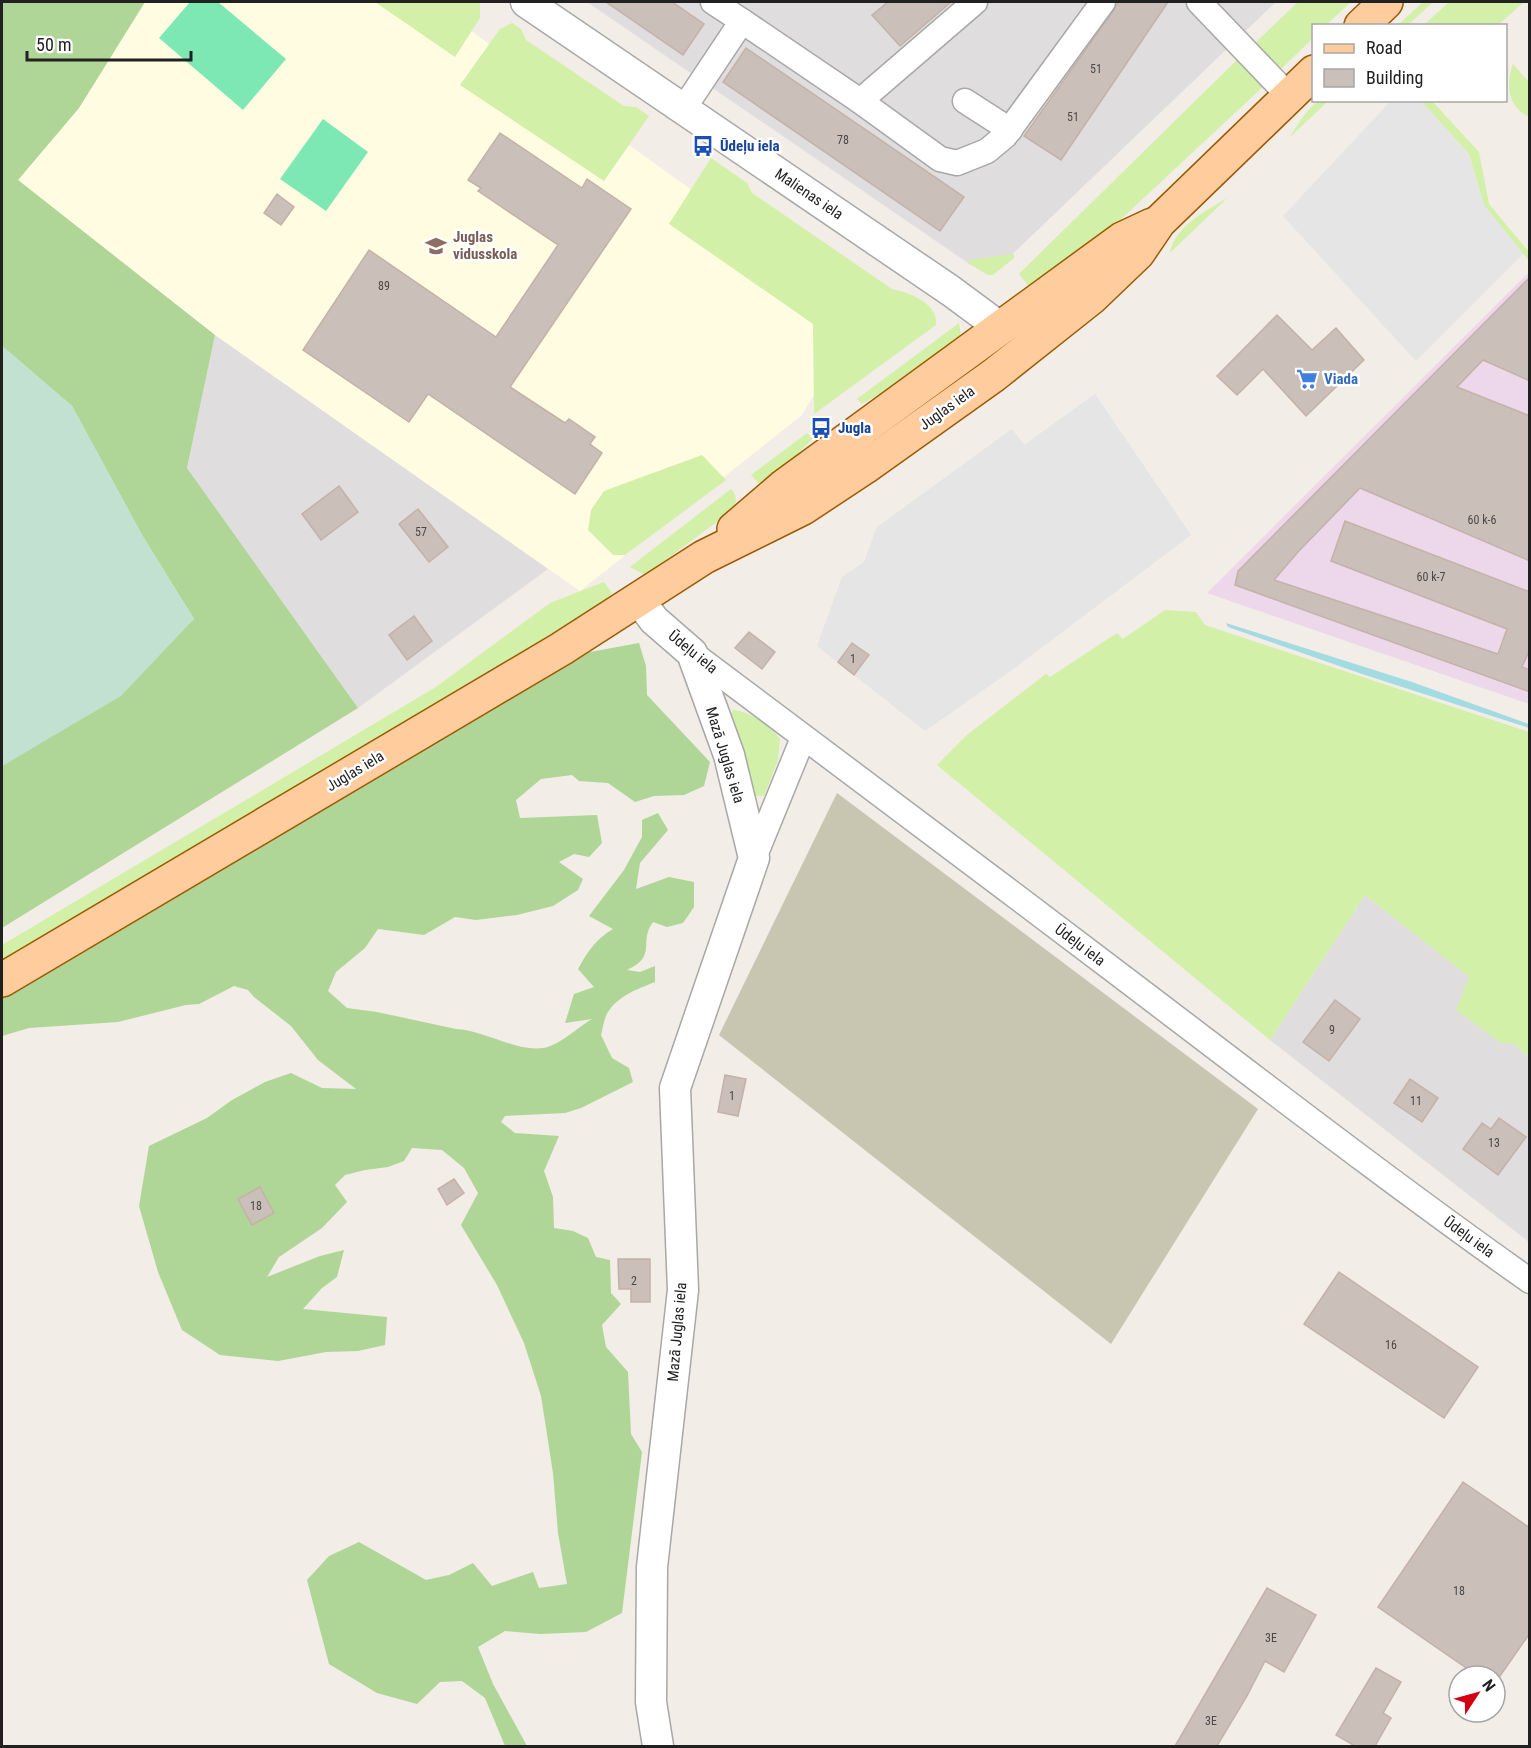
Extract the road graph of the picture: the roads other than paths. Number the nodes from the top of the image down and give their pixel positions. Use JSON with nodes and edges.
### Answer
{"nodes":[{"id":1,"x":526,"y":2,"type":"edge"},
{"id":2,"x":713,"y":2,"type":"edge"},
{"id":3,"x":975,"y":2,"type":"edge"},
{"id":4,"x":1103,"y":2,"type":"edge"},
{"id":5,"x":1199,"y":2,"type":"edge"},
{"id":6,"x":1386,"y":2,"type":"edge"},
{"id":7,"x":742,"y":21,"type":"junction"},
{"id":8,"x":1364,"y":24,"type":"edge"},
{"id":9,"x":1312,"y":74,"type":"edge"},
{"id":10,"x":1289,"y":96,"type":"junction"},
{"id":11,"x":860,"y":100,"type":"junction"},
{"id":12,"x":965,"y":101,"type":"dead end"},
{"id":13,"x":684,"y":108,"type":"junction"},
{"id":14,"x":1010,"y":130,"type":"junction"},
{"id":15,"x":1159,"y":222,"type":"junction"},
{"id":16,"x":1001,"y":328,"type":"junction"},
{"id":17,"x":1021,"y":354,"type":"junction"},
{"id":18,"x":704,"y":557,"type":"junction"},
{"id":19,"x":639,"y":600,"type":"junction"},
{"id":20,"x":692,"y":653,"type":"junction"},
{"id":21,"x":803,"y":738,"type":"junction"},
{"id":22,"x":754,"y":858,"type":"junction"},
{"id":23,"x":2,"y":980,"type":"edge"},
{"id":24,"x":1530,"y":1281,"type":"edge"},
{"id":25,"x":658,"y":1746,"type":"edge"}],
"edges":[{"from":1,"to":13,"type":"street","name":"Malienas iela"},
{"from":2,"to":7,"type":"street"},
{"from":3,"to":11,"type":"street"},
{"from":4,"to":14,"type":"street"},
{"from":5,"to":10,"type":"street"},
{"from":6,"to":8,"type":"main road"},
{"from":7,"to":11,"type":"street"},
{"from":7,"to":13,"type":"street"},
{"from":9,"to":10,"type":"main road","name":"Juglas iela"},
{"from":10,"to":15,"type":"main road","name":"Juglas iela"},
{"from":11,"to":14,"type":"street"},
{"from":12,"to":14,"type":"street"},
{"from":13,"to":16,"type":"street","name":"Malienas iela"},
{"from":15,"to":16,"type":"main road","name":"Juglas iela"},
{"from":15,"to":17,"type":"main road","name":"Juglas iela"},
{"from":16,"to":17,"type":"main road"},
{"from":16,"to":18,"type":"main road","name":"Juglas iela"},
{"from":17,"to":18,"type":"main road","name":"Juglas iela"},
{"from":18,"to":19,"type":"main road","name":"Juglas iela"},
{"from":19,"to":20,"type":"street","name":"Ūdeļu iela"},
{"from":19,"to":23,"type":"main road","name":"Juglas iela"},
{"from":20,"to":21,"type":"street","name":"Ūdeļu iela"},
{"from":20,"to":22,"type":"street","name":"Mazā Juglas iela"},
{"from":21,"to":22,"type":"street","name":"Mazā Juglas iela"},
{"from":21,"to":24,"type":"street","name":"Ūdeļu iela"},
{"from":22,"to":25,"type":"street","name":"Mazā Juglas iela"}]}
